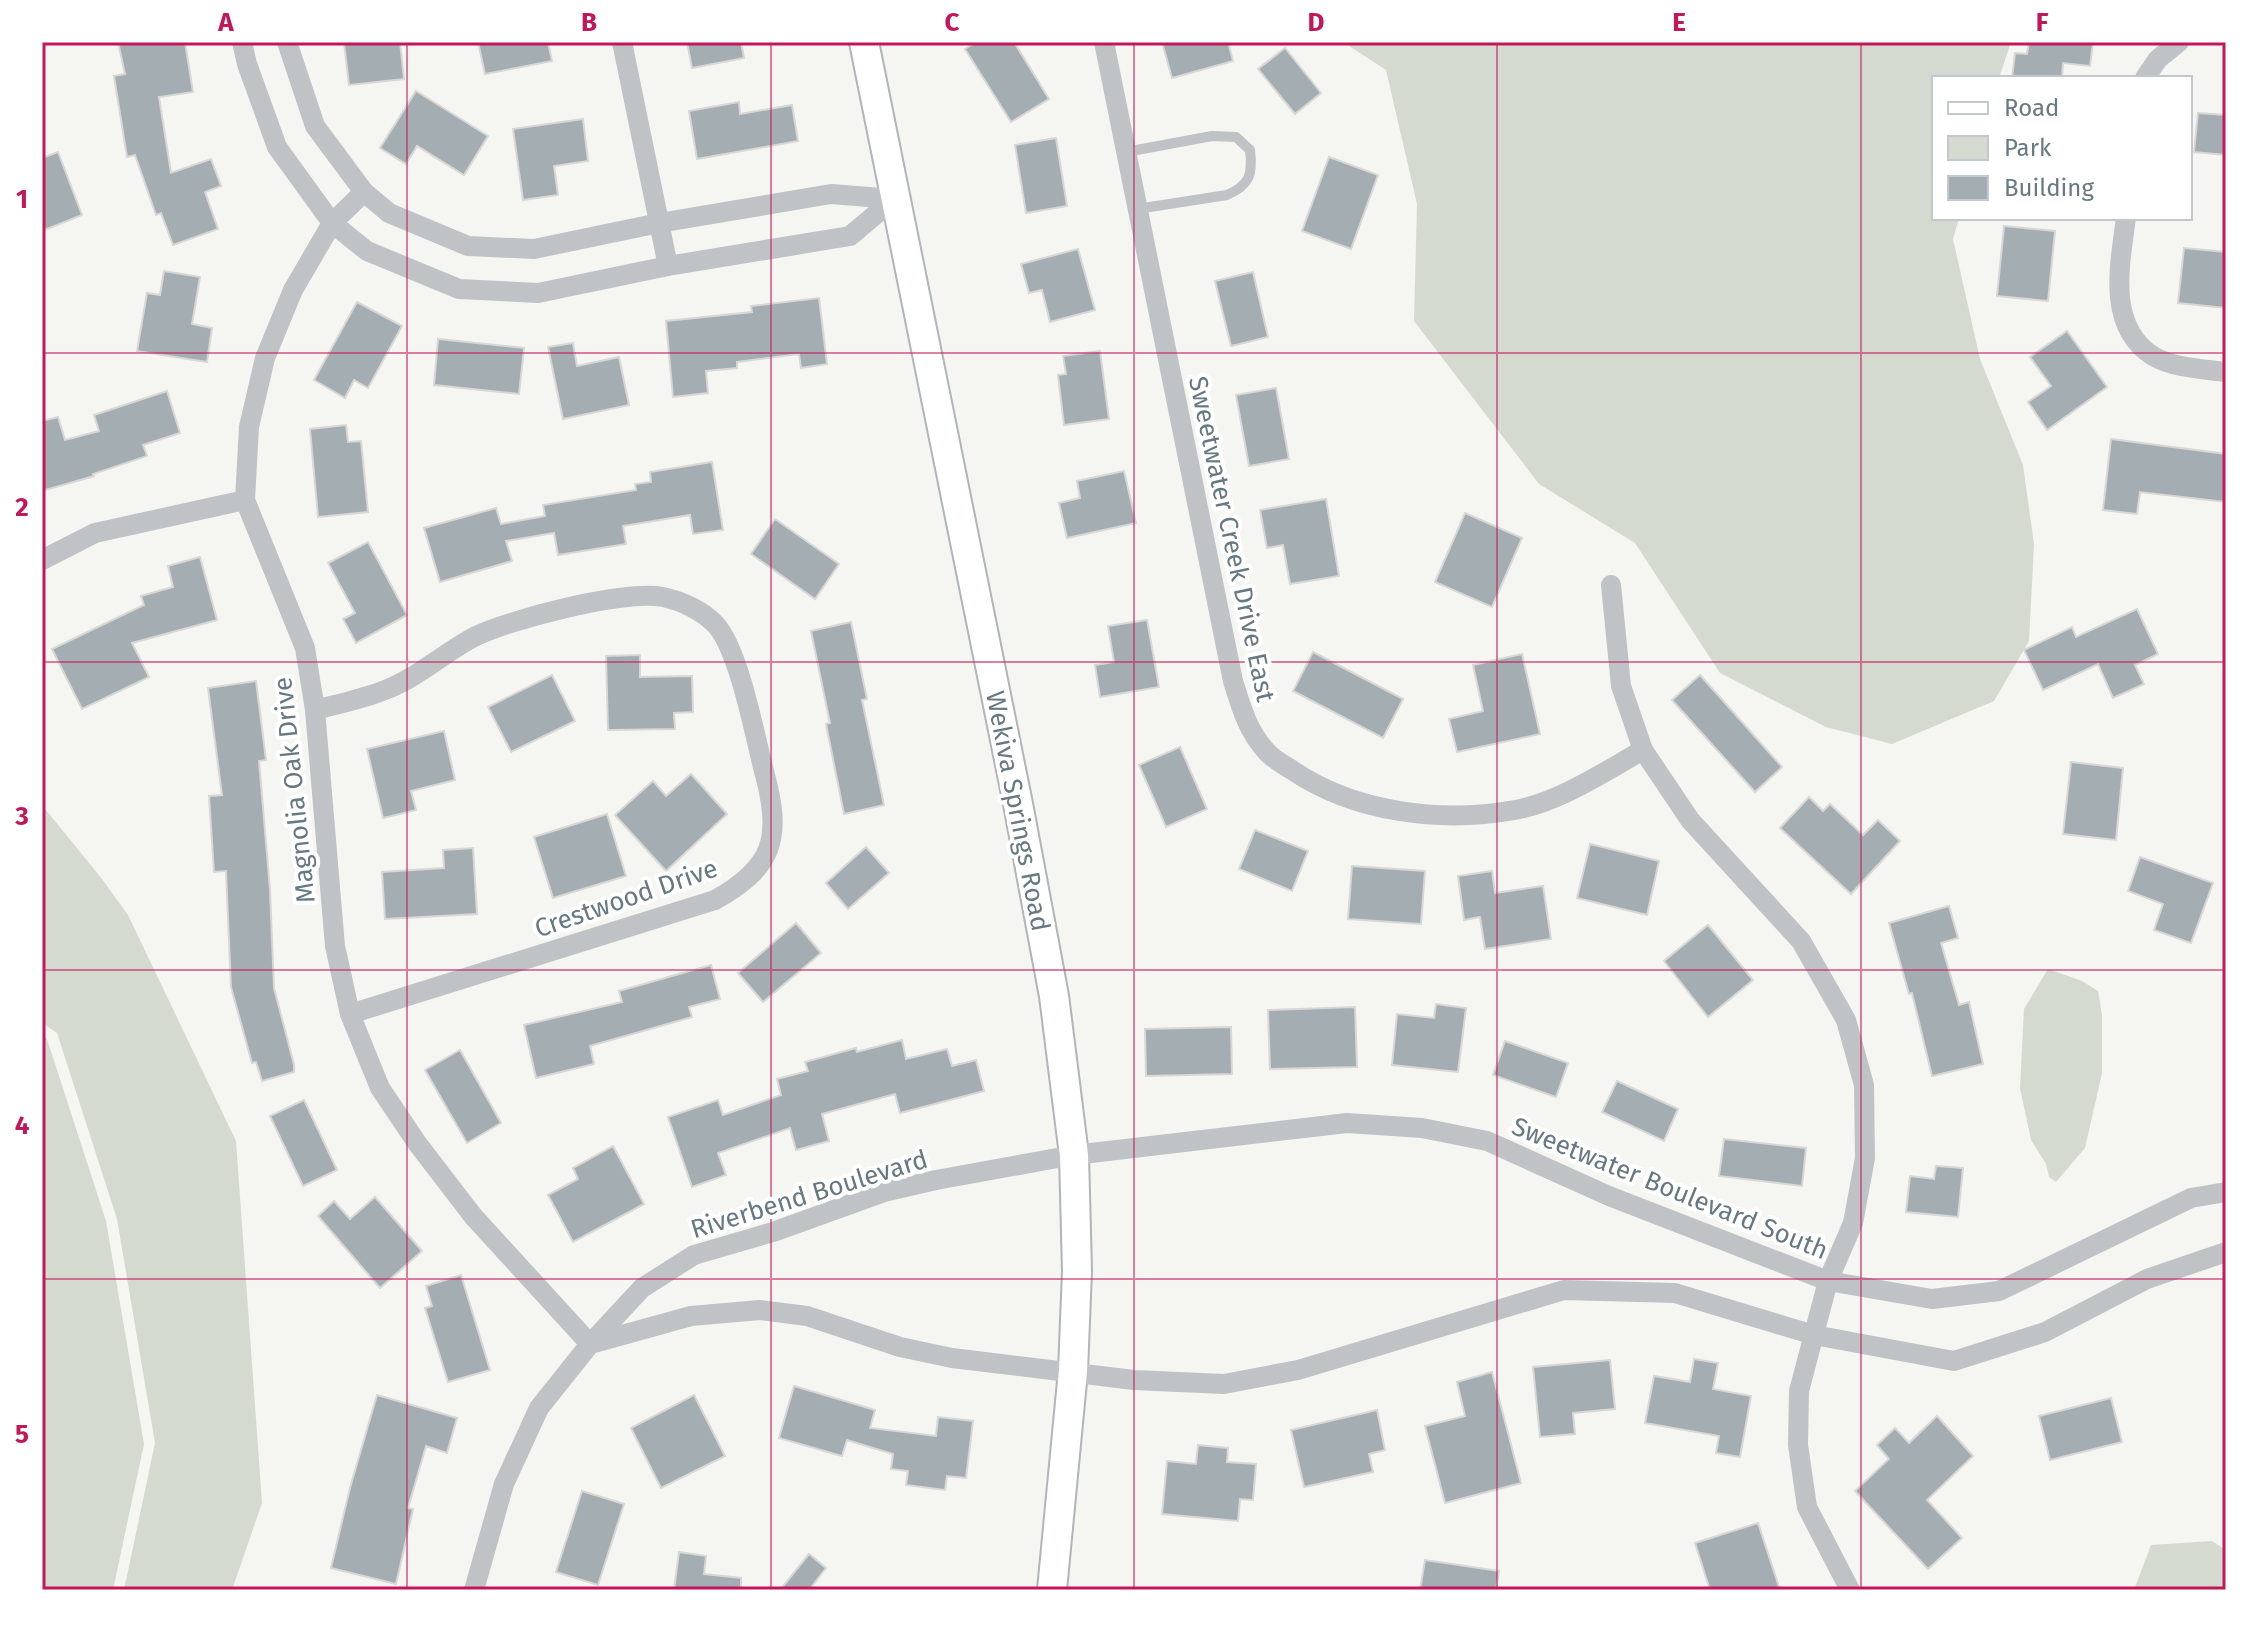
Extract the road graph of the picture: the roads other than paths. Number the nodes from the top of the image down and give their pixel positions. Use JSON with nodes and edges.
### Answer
{"nodes":[{"id":1,"x":242,"y":42,"type":"edge"},
{"id":2,"x":287,"y":42,"type":"edge"},
{"id":3,"x":622,"y":42,"type":"edge"},
{"id":4,"x":864,"y":42,"type":"edge"},
{"id":5,"x":1104,"y":42,"type":"edge"},
{"id":6,"x":2179,"y":42,"type":"edge"},
{"id":7,"x":2146,"y":76,"type":"edge"},
{"id":8,"x":1126,"y":152,"type":"junction"},
{"id":9,"x":364,"y":192,"type":"junction"},
{"id":10,"x":894,"y":199,"type":"junction"},
{"id":11,"x":1137,"y":209,"type":"junction"},
{"id":12,"x":2126,"y":220,"type":"edge"},
{"id":13,"x":332,"y":223,"type":"junction"},
{"id":14,"x":659,"y":223,"type":"junction"},
{"id":15,"x":668,"y":266,"type":"junction"},
{"id":16,"x":2226,"y":372,"type":"edge"},
{"id":17,"x":245,"y":500,"type":"junction"},
{"id":18,"x":42,"y":560,"type":"edge"},
{"id":19,"x":1611,"y":585,"type":"dead end"},
{"id":20,"x":315,"y":710,"type":"junction"},
{"id":21,"x":1643,"y":750,"type":"junction"},
{"id":22,"x":350,"y":1014,"type":"junction"},
{"id":23,"x":1074,"y":1155,"type":"junction"},
{"id":24,"x":2226,"y":1192,"type":"edge"},
{"id":25,"x":2226,"y":1252,"type":"edge"},
{"id":26,"x":1828,"y":1281,"type":"junction"},
{"id":27,"x":1814,"y":1335,"type":"junction"},
{"id":28,"x":590,"y":1344,"type":"junction"},
{"id":29,"x":1073,"y":1371,"type":"junction"},
{"id":30,"x":474,"y":1590,"type":"edge"},
{"id":31,"x":1052,"y":1590,"type":"edge"},
{"id":32,"x":1850,"y":1590,"type":"edge"}],
"edges":[{"from":1,"to":13,"type":"street"},
{"from":2,"to":9,"type":"street"},
{"from":3,"to":14,"type":"street"},
{"from":4,"to":10,"type":"main road","name":"Wekiva Springs Road"},
{"from":5,"to":8,"type":"street","name":"Sweetwater Creek Drive East"},
{"from":6,"to":7,"type":"street"},
{"from":8,"to":11,"type":"street","name":"Sweetwater Creek Drive East"},
{"from":8,"to":11,"type":"lane"},
{"from":9,"to":13,"type":"street","name":"Magnolia Oak Drive"},
{"from":9,"to":14,"type":"street"},
{"from":10,"to":14,"type":"street"},
{"from":10,"to":15,"type":"street"},
{"from":10,"to":23,"type":"main road","name":"Wekiva Springs Road"},
{"from":11,"to":21,"type":"street","name":"Sweetwater Creek Drive East"},
{"from":12,"to":16,"type":"street"},
{"from":13,"to":15,"type":"street"},
{"from":13,"to":17,"type":"street","name":"Magnolia Oak Drive"},
{"from":14,"to":15,"type":"street"},
{"from":17,"to":18,"type":"street"},
{"from":17,"to":20,"type":"street","name":"Magnolia Oak Drive"},
{"from":19,"to":21,"type":"street"},
{"from":20,"to":22,"type":"street","name":"Magnolia Oak Drive"},
{"from":20,"to":22,"type":"street","name":"Crestwood Drive"},
{"from":21,"to":26,"type":"street"},
{"from":22,"to":28,"type":"street","name":"Magnolia Oak Drive"},
{"from":23,"to":26,"type":"street","name":"Sweetwater Boulevard South"},
{"from":23,"to":28,"type":"street","name":"Riverbend Boulevard"},
{"from":23,"to":29,"type":"main road","name":"Wekiva Springs Road"},
{"from":24,"to":26,"type":"street","name":"Sweetwater Boulevard South"},
{"from":25,"to":27,"type":"street"},
{"from":26,"to":27,"type":"street"},
{"from":27,"to":29,"type":"street"},
{"from":27,"to":32,"type":"street"},
{"from":28,"to":29,"type":"street"},
{"from":28,"to":30,"type":"street","name":"Riverbend Boulevard"},
{"from":29,"to":31,"type":"main road","name":"Wekiva Springs Road"}]}
